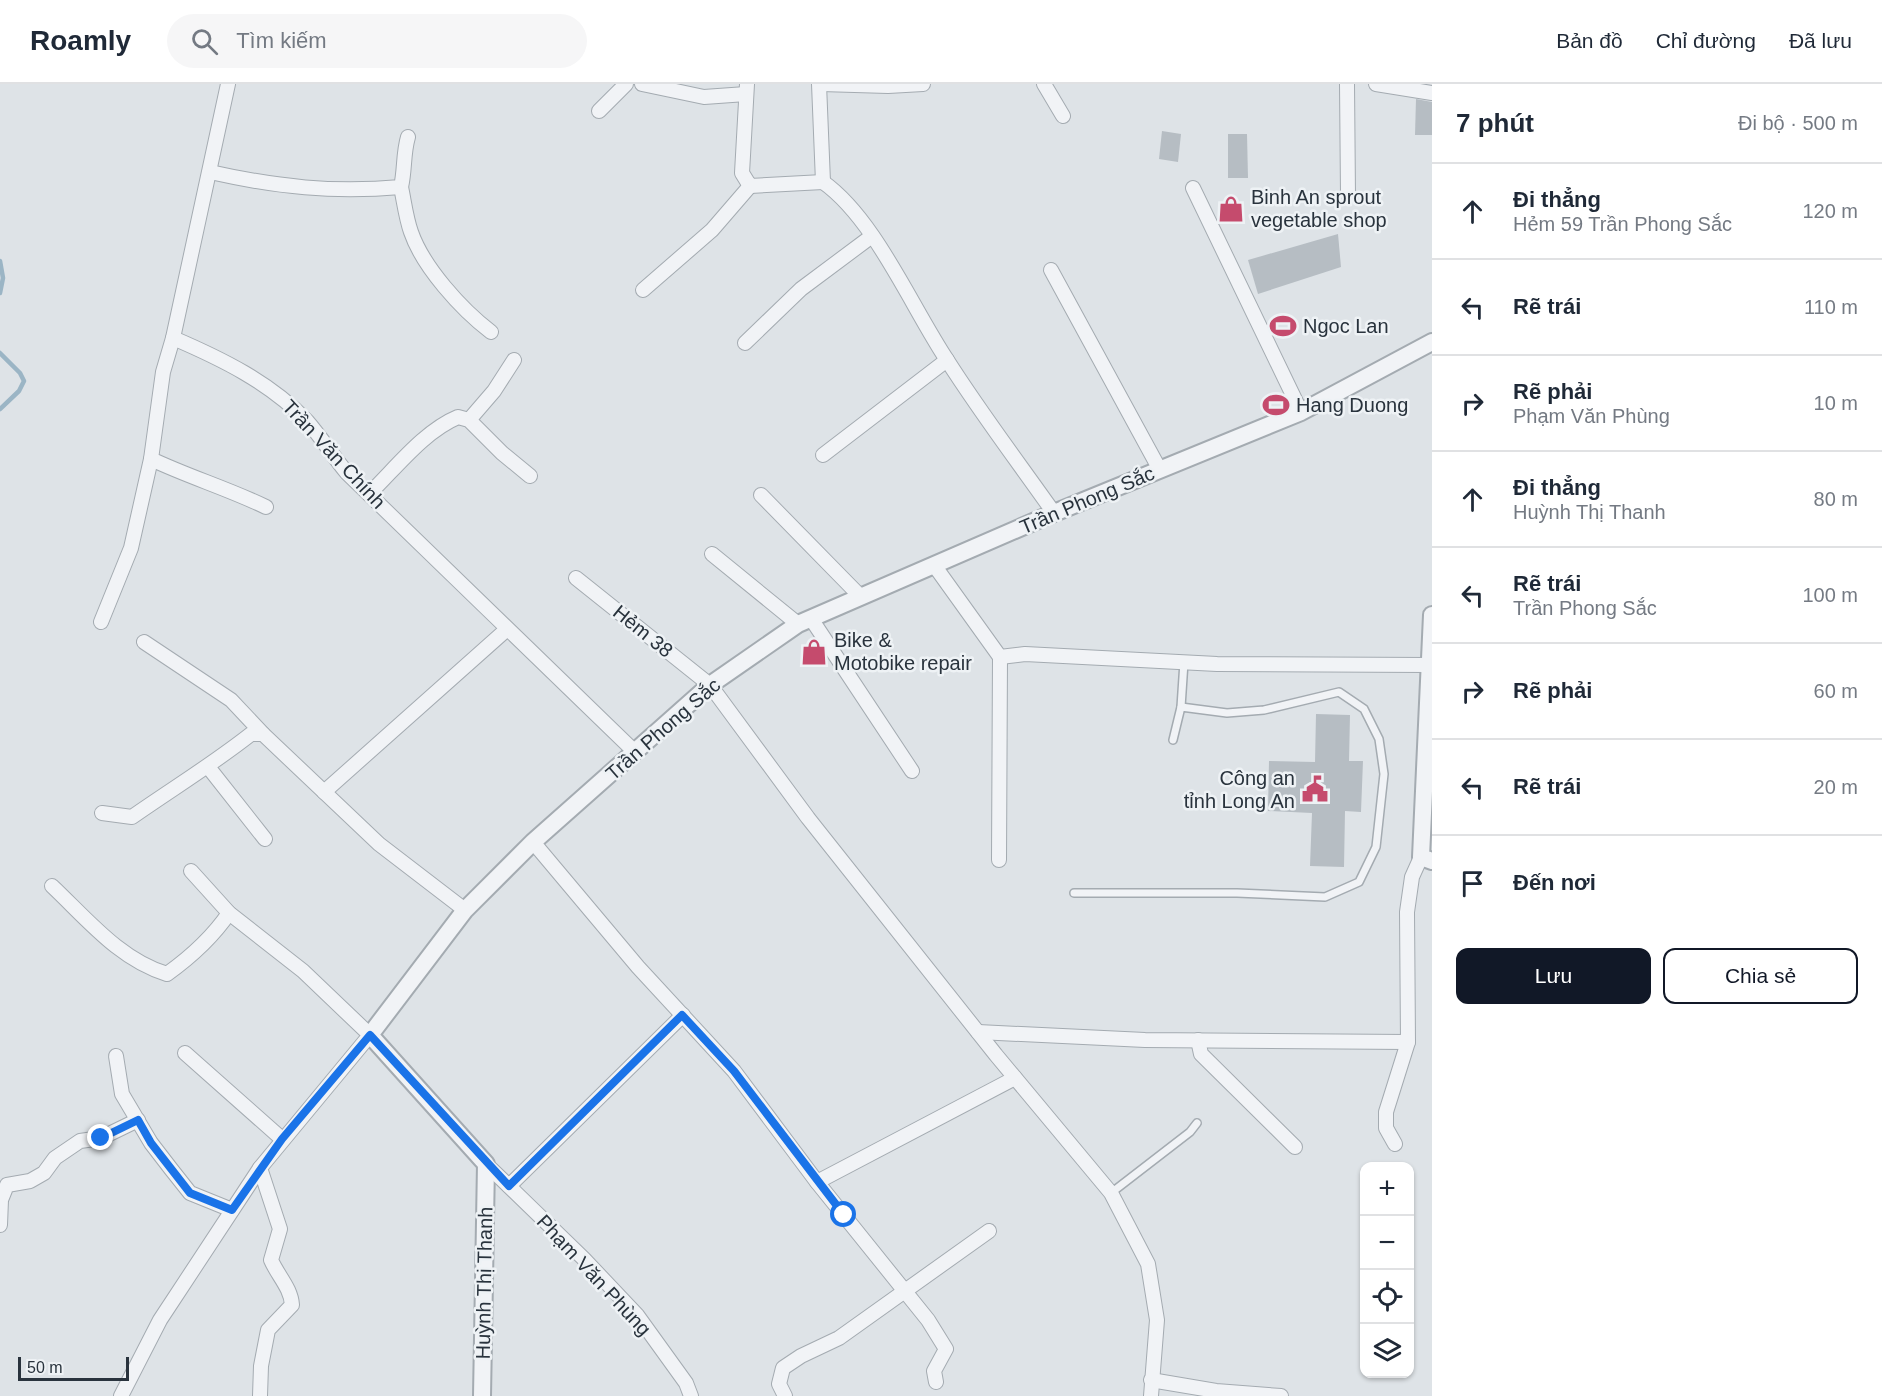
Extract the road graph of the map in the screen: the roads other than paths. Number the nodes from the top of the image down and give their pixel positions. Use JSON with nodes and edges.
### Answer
{"nodes":[{"id":1,"x":228,"y":84,"type":"edge"},
{"id":2,"x":626,"y":84,"type":"edge"},
{"id":3,"x":642,"y":84,"type":"edge"},
{"id":4,"x":820,"y":84,"type":"edge"},
{"id":5,"x":923,"y":84,"type":"edge"},
{"id":6,"x":1044,"y":84,"type":"edge"},
{"id":7,"x":1347,"y":84,"type":"edge"},
{"id":8,"x":1376,"y":84,"type":"edge"},
{"id":9,"x":746,"y":89,"type":"edge"},
{"id":10,"x":1432,"y":93,"type":"edge"},
{"id":11,"x":599,"y":111,"type":"dead end"},
{"id":12,"x":1063,"y":116,"type":"dead end"},
{"id":13,"x":408,"y":137,"type":"dead end"},
{"id":14,"x":210,"y":172,"type":"junction"},
{"id":15,"x":823,"y":182,"type":"junction"},
{"id":16,"x":750,"y":186,"type":"junction"},
{"id":17,"x":401,"y":187,"type":"junction"},
{"id":18,"x":1193,"y":188,"type":"dead end"},
{"id":19,"x":1348,"y":195,"type":"dead end"},
{"id":20,"x":872,"y":236,"type":"junction"},
{"id":21,"x":1051,"y":270,"type":"dead end"},
{"id":22,"x":643,"y":290,"type":"dead end"},
{"id":23,"x":491,"y":332,"type":"dead end"},
{"id":24,"x":173,"y":338,"type":"junction"},
{"id":25,"x":1432,"y":342,"type":"edge"},
{"id":26,"x":745,"y":343,"type":"dead end"},
{"id":27,"x":514,"y":360,"type":"dead end"},
{"id":28,"x":946,"y":360,"type":"junction"},
{"id":29,"x":1300,"y":412,"type":"junction"},
{"id":30,"x":469,"y":420,"type":"junction"},
{"id":31,"x":823,"y":454,"type":"dead end"},
{"id":32,"x":151,"y":459,"type":"junction"},
{"id":33,"x":1160,"y":470,"type":"junction"},
{"id":34,"x":530,"y":476,"type":"dead end"},
{"id":35,"x":369,"y":494,"type":"junction"},
{"id":36,"x":762,"y":495,"type":"dead end"},
{"id":37,"x":266,"y":507,"type":"dead end"},
{"id":38,"x":1054,"y":513,"type":"junction"},
{"id":39,"x":712,"y":554,"type":"dead end"},
{"id":40,"x":934,"y":566,"type":"junction"},
{"id":41,"x":576,"y":578,"type":"dead end"},
{"id":42,"x":861,"y":597,"type":"junction"},
{"id":43,"x":1432,"y":615,"type":"edge"},
{"id":44,"x":101,"y":622,"type":"dead end"},
{"id":45,"x":805,"y":622,"type":"junction"},
{"id":46,"x":506,"y":630,"type":"junction"},
{"id":47,"x":144,"y":642,"type":"dead end"},
{"id":48,"x":1000,"y":657,"type":"junction"},
{"id":49,"x":1184,"y":662,"type":"junction"},
{"id":50,"x":1428,"y":665,"type":"junction"},
{"id":51,"x":710,"y":685,"type":"junction"},
{"id":52,"x":1181,"y":707,"type":"junction"},
{"id":53,"x":263,"y":734,"type":"junction"},
{"id":54,"x":1173,"y":740,"type":"dead end"},
{"id":55,"x":636,"y":753,"type":"junction"},
{"id":56,"x":208,"y":768,"type":"junction"},
{"id":57,"x":912,"y":771,"type":"dead end"},
{"id":58,"x":324,"y":792,"type":"junction"},
{"id":59,"x":102,"y":813,"type":"dead end"},
{"id":60,"x":265,"y":839,"type":"dead end"},
{"id":61,"x":533,"y":842,"type":"junction"},
{"id":62,"x":1426,"y":859,"type":"edge"},
{"id":63,"x":999,"y":860,"type":"dead end"},
{"id":64,"x":191,"y":871,"type":"dead end"},
{"id":65,"x":52,"y":886,"type":"dead end"},
{"id":66,"x":1074,"y":893,"type":"dead end"},
{"id":67,"x":465,"y":910,"type":"junction"},
{"id":68,"x":229,"y":913,"type":"junction"},
{"id":69,"x":682,"y":1015,"type":"junction"},
{"id":70,"x":978,"y":1032,"type":"junction"},
{"id":71,"x":370,"y":1035,"type":"junction"},
{"id":72,"x":1198,"y":1040,"type":"junction"},
{"id":73,"x":1408,"y":1042,"type":"junction"},
{"id":74,"x":185,"y":1053,"type":"dead end"},
{"id":75,"x":116,"y":1056,"type":"dead end"},
{"id":76,"x":1015,"y":1078,"type":"junction"},
{"id":77,"x":138,"y":1120,"type":"junction"},
{"id":78,"x":1197,"y":1124,"type":"dead end"},
{"id":79,"x":282,"y":1139,"type":"junction"},
{"id":80,"x":1395,"y":1144,"type":"dead end"},
{"id":81,"x":1295,"y":1147,"type":"dead end"},
{"id":82,"x":486,"y":1164,"type":"junction"},
{"id":83,"x":260,"y":1168,"type":"junction"},
{"id":84,"x":817,"y":1182,"type":"junction"},
{"id":85,"x":509,"y":1186,"type":"junction"},
{"id":86,"x":1111,"y":1193,"type":"junction"},
{"id":87,"x":232,"y":1210,"type":"junction"},
{"id":88,"x":0,"y":1225,"type":"edge"},
{"id":89,"x":989,"y":1231,"type":"dead end"},
{"id":90,"x":905,"y":1291,"type":"junction"},
{"id":91,"x":1151,"y":1380,"type":"junction"},
{"id":92,"x":936,"y":1382,"type":"dead end"},
{"id":93,"x":121,"y":1396,"type":"edge"},
{"id":94,"x":260,"y":1396,"type":"edge"},
{"id":95,"x":482,"y":1396,"type":"edge"},
{"id":96,"x":691,"y":1396,"type":"edge"},
{"id":97,"x":785,"y":1396,"type":"edge"},
{"id":98,"x":1151,"y":1396,"type":"edge"},
{"id":99,"x":1281,"y":1396,"type":"edge"}],
"edges":[{"from":1,"to":14,"type":"street"},
{"from":2,"to":11,"type":"street"},
{"from":3,"to":9,"type":"street"},
{"from":4,"to":5,"type":"street"},
{"from":4,"to":15,"type":"street"},
{"from":6,"to":12,"type":"street"},
{"from":7,"to":19,"type":"street"},
{"from":8,"to":10,"type":"street"},
{"from":9,"to":16,"type":"street"},
{"from":13,"to":17,"type":"street"},
{"from":14,"to":17,"type":"street"},
{"from":14,"to":24,"type":"street"},
{"from":15,"to":16,"type":"street"},
{"from":15,"to":20,"type":"street"},
{"from":16,"to":22,"type":"street"},
{"from":17,"to":23,"type":"street"},
{"from":18,"to":29,"type":"street"},
{"from":20,"to":26,"type":"street"},
{"from":20,"to":28,"type":"street"},
{"from":21,"to":33,"type":"street"},
{"from":24,"to":32,"type":"street"},
{"from":24,"to":35,"type":"street","name":"Trần Văn Chính"},
{"from":25,"to":29,"type":"street","name":"Trần Phong Sắc"},
{"from":27,"to":30,"type":"street"},
{"from":28,"to":31,"type":"street"},
{"from":28,"to":38,"type":"street"},
{"from":29,"to":33,"type":"street","name":"Trần Phong Sắc"},
{"from":30,"to":34,"type":"street"},
{"from":30,"to":35,"type":"street"},
{"from":32,"to":37,"type":"street"},
{"from":32,"to":44,"type":"street"},
{"from":33,"to":38,"type":"street","name":"Trần Phong Sắc"},
{"from":35,"to":46,"type":"street","name":"Trần Văn Chính"},
{"from":36,"to":42,"type":"street"},
{"from":38,"to":40,"type":"street","name":"Trần Phong Sắc"},
{"from":39,"to":45,"type":"street"},
{"from":40,"to":42,"type":"street","name":"Trần Phong Sắc"},
{"from":40,"to":48,"type":"street"},
{"from":41,"to":51,"type":"street","name":"Hẻm 38"},
{"from":42,"to":45,"type":"street","name":"Trần Phong Sắc"},
{"from":43,"to":50,"type":"street"},
{"from":45,"to":51,"type":"street","name":"Trần Phong Sắc"},
{"from":45,"to":57,"type":"street"},
{"from":46,"to":55,"type":"street","name":"Trần Văn Chính"},
{"from":46,"to":58,"type":"street"},
{"from":47,"to":53,"type":"street"},
{"from":48,"to":49,"type":"street"},
{"from":48,"to":63,"type":"street"},
{"from":49,"to":50,"type":"street"},
{"from":49,"to":52,"type":"lane"},
{"from":50,"to":62,"type":"street"},
{"from":51,"to":55,"type":"street","name":"Trần Phong Sắc"},
{"from":51,"to":70,"type":"street","name":"Hẻm 38"},
{"from":52,"to":54,"type":"lane"},
{"from":52,"to":66,"type":"lane"},
{"from":53,"to":56,"type":"street"},
{"from":53,"to":58,"type":"street"},
{"from":55,"to":61,"type":"street","name":"Trần Phong Sắc"},
{"from":56,"to":59,"type":"street"},
{"from":56,"to":60,"type":"street"},
{"from":58,"to":67,"type":"street"},
{"from":61,"to":67,"type":"street","name":"Trần Phong Sắc"},
{"from":61,"to":69,"type":"street"},
{"from":62,"to":73,"type":"street"},
{"from":64,"to":68,"type":"street"},
{"from":65,"to":68,"type":"street"},
{"from":67,"to":71,"type":"street","name":"Trần Phong Sắc"},
{"from":68,"to":71,"type":"street"},
{"from":69,"to":84,"type":"street"},
{"from":69,"to":85,"type":"street"},
{"from":70,"to":72,"type":"street"},
{"from":70,"to":76,"type":"street","name":"Hẻm 38"},
{"from":71,"to":79,"type":"street","name":"Trần Phong Sắc"},
{"from":71,"to":82,"type":"street"},
{"from":72,"to":73,"type":"street"},
{"from":72,"to":81,"type":"street"},
{"from":73,"to":80,"type":"street"},
{"from":74,"to":79,"type":"street"},
{"from":75,"to":77,"type":"street"},
{"from":76,"to":84,"type":"street"},
{"from":76,"to":86,"type":"street","name":"Hẻm 38"},
{"from":77,"to":87,"type":"street"},
{"from":77,"to":88,"type":"street"},
{"from":78,"to":86,"type":"lane"},
{"from":79,"to":83,"type":"street","name":"Trần Phong Sắc"},
{"from":82,"to":85,"type":"street","name":"Phạm Văn Phùng"},
{"from":82,"to":95,"type":"street","name":"Huỳnh Thị Thanh"},
{"from":83,"to":87,"type":"street","name":"Trần Phong Sắc"},
{"from":83,"to":94,"type":"street"},
{"from":84,"to":90,"type":"street"},
{"from":85,"to":96,"type":"street","name":"Phạm Văn Phùng"},
{"from":86,"to":91,"type":"street","name":"Hẻm 38"},
{"from":87,"to":93,"type":"street","name":"Trần Phong Sắc"},
{"from":89,"to":90,"type":"street"},
{"from":90,"to":92,"type":"street"},
{"from":90,"to":97,"type":"street"},
{"from":91,"to":98,"type":"street","name":"Hẻm 38"},
{"from":91,"to":99,"type":"street"}]}
